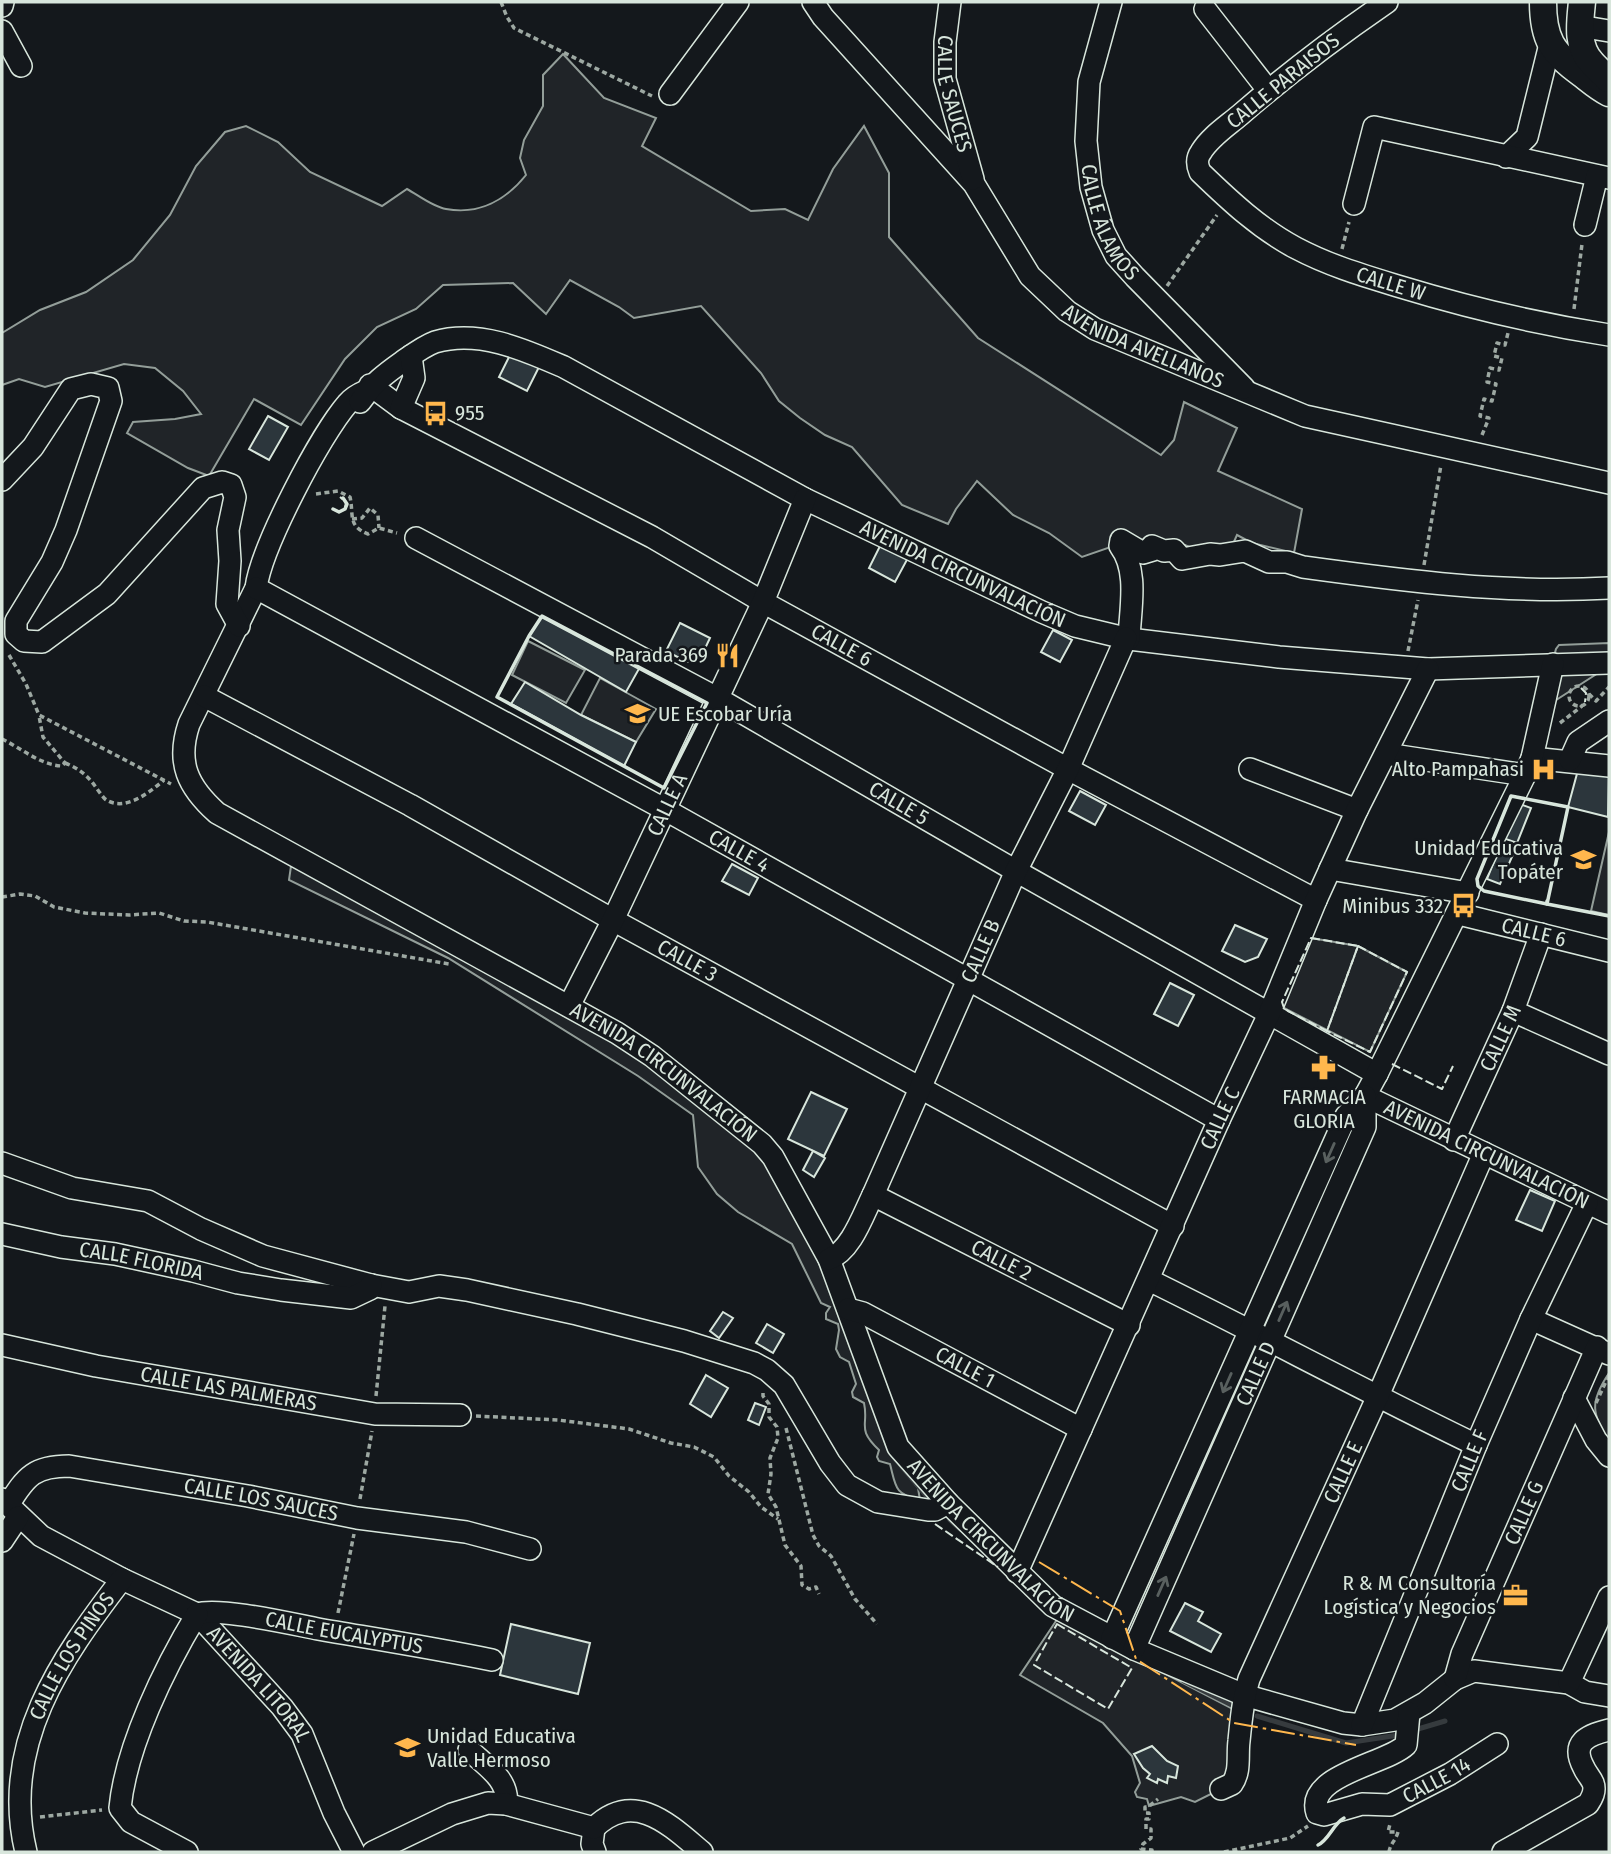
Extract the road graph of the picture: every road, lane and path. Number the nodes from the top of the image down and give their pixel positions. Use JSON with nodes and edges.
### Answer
{"nodes":[{"id":1,"x":501,"y":2,"type":"edge"},
{"id":2,"x":738,"y":2,"type":"edge"},
{"id":3,"x":813,"y":2,"type":"edge"},
{"id":4,"x":950,"y":2,"type":"edge"},
{"id":5,"x":1111,"y":2,"type":"edge"},
{"id":6,"x":1387,"y":2,"type":"edge"},
{"id":7,"x":1543,"y":2,"type":"edge"},
{"id":8,"x":1205,"y":9,"type":"dead end"},
{"id":9,"x":1581,"y":14,"type":"edge"},
{"id":10,"x":2,"y":31,"type":"edge"},
{"id":11,"x":1609,"y":31,"type":"edge"},
{"id":12,"x":1550,"y":44,"type":"junction"},
{"id":13,"x":21,"y":66,"type":"dead end"},
{"id":14,"x":1609,"y":81,"type":"edge"},
{"id":15,"x":1268,"y":90,"type":"junction"},
{"id":16,"x":1609,"y":93,"type":"edge"},
{"id":17,"x":670,"y":94,"type":"joint"},
{"id":18,"x":1506,"y":157,"type":"junction"},
{"id":19,"x":1200,"y":172,"type":"joint"},
{"id":20,"x":1603,"y":177,"type":"edge"},
{"id":21,"x":974,"y":184,"type":"junction"},
{"id":22,"x":1228,"y":199,"type":"junction"},
{"id":23,"x":1354,"y":204,"type":"joint"},
{"id":24,"x":1585,"y":225,"type":"joint"},
{"id":25,"x":1337,"y":268,"type":"junction"},
{"id":26,"x":1158,"y":300,"type":"junction"},
{"id":27,"x":1511,"y":318,"type":"junction"},
{"id":28,"x":1571,"y":329,"type":"junction"},
{"id":29,"x":1609,"y":335,"type":"edge"},
{"id":30,"x":411,"y":356,"type":"junction"},
{"id":31,"x":368,"y":388,"type":"junction"},
{"id":32,"x":1250,"y":394,"type":"junction"},
{"id":33,"x":401,"y":408,"type":"junction"},
{"id":34,"x":1445,"y":446,"type":"junction"},
{"id":35,"x":1475,"y":453,"type":"junction"},
{"id":36,"x":2,"y":480,"type":"edge"},
{"id":37,"x":1609,"y":483,"type":"edge"},
{"id":38,"x":316,"y":494,"type":"dead end"},
{"id":39,"x":805,"y":499,"type":"junction"},
{"id":40,"x":352,"y":519,"type":"junction"},
{"id":41,"x":416,"y":538,"type":"dead end"},
{"id":42,"x":1421,"y":584,"type":"junction"},
{"id":43,"x":256,"y":588,"type":"junction"},
{"id":44,"x":1609,"y":588,"type":"edge"},
{"id":45,"x":764,"y":602,"type":"junction"},
{"id":46,"x":239,"y":625,"type":"junction"},
{"id":47,"x":1128,"y":638,"type":"junction"},
{"id":48,"x":5,"y":647,"type":"dead end"},
{"id":49,"x":1609,"y":663,"type":"edge"},
{"id":50,"x":1553,"y":664,"type":"junction"},
{"id":51,"x":1405,"y":666,"type":"junction"},
{"id":52,"x":1428,"y":669,"type":"junction"},
{"id":53,"x":1584,"y":680,"type":"dead end"},
{"id":54,"x":1571,"y":681,"type":"dead end"},
{"id":55,"x":1609,"y":687,"type":"edge"},
{"id":56,"x":1588,"y":694,"type":"junction"},
{"id":57,"x":204,"y":696,"type":"junction"},
{"id":58,"x":717,"y":698,"type":"junction"},
{"id":59,"x":1584,"y":704,"type":"junction"},
{"id":60,"x":39,"y":716,"type":"junction"},
{"id":61,"x":1556,"y":718,"type":"dead end"},
{"id":62,"x":1609,"y":721,"type":"edge"},
{"id":63,"x":2,"y":739,"type":"edge"},
{"id":64,"x":1386,"y":754,"type":"junction"},
{"id":65,"x":1570,"y":760,"type":"junction"},
{"id":66,"x":65,"y":763,"type":"junction"},
{"id":67,"x":1528,"y":766,"type":"junction"},
{"id":68,"x":1609,"y":766,"type":"edge"},
{"id":69,"x":1068,"y":769,"type":"junction"},
{"id":70,"x":1250,"y":769,"type":"dead end"},
{"id":71,"x":164,"y":780,"type":"junction"},
{"id":72,"x":175,"y":786,"type":"dead end"},
{"id":73,"x":664,"y":809,"type":"junction"},
{"id":74,"x":1357,"y":810,"type":"junction"},
{"id":75,"x":1330,"y":869,"type":"junction"},
{"id":76,"x":1016,"y":872,"type":"junction"},
{"id":77,"x":1468,"y":893,"type":"junction"},
{"id":78,"x":2,"y":897,"type":"edge"},
{"id":79,"x":1316,"y":900,"type":"junction"},
{"id":80,"x":1459,"y":914,"type":"junction"},
{"id":81,"x":613,"y":920,"type":"junction"},
{"id":82,"x":1541,"y":934,"type":"junction"},
{"id":83,"x":1609,"y":951,"type":"edge"},
{"id":84,"x":455,"y":965,"type":"dead end"},
{"id":85,"x":968,"y":980,"type":"junction"},
{"id":86,"x":569,"y":1006,"type":"junction"},
{"id":87,"x":1513,"y":1011,"type":"junction"},
{"id":88,"x":1269,"y":1014,"type":"junction"},
{"id":89,"x":1609,"y":1054,"type":"edge"},
{"id":90,"x":1377,"y":1074,"type":"junction"},
{"id":91,"x":921,"y":1087,"type":"junction"},
{"id":92,"x":1365,"y":1096,"type":"junction"},
{"id":93,"x":1219,"y":1120,"type":"junction"},
{"id":94,"x":1454,"y":1140,"type":"junction"},
{"id":95,"x":1484,"y":1153,"type":"junction"},
{"id":96,"x":2,"y":1163,"type":"edge"},
{"id":97,"x":873,"y":1195,"type":"junction"},
{"id":98,"x":1587,"y":1203,"type":"junction"},
{"id":99,"x":1609,"y":1213,"type":"edge"},
{"id":100,"x":1173,"y":1226,"type":"junction"},
{"id":101,"x":2,"y":1234,"type":"edge"},
{"id":102,"x":829,"y":1259,"type":"junction"},
{"id":103,"x":1149,"y":1280,"type":"junction"},
{"id":104,"x":379,"y":1286,"type":"junction"},
{"id":105,"x":848,"y":1309,"type":"junction"},
{"id":106,"x":1531,"y":1319,"type":"junction"},
{"id":107,"x":1129,"y":1325,"type":"junction"},
{"id":108,"x":1261,"y":1335,"type":"junction"},
{"id":109,"x":2,"y":1345,"type":"edge"},
{"id":110,"x":1603,"y":1351,"type":"edge"},
{"id":111,"x":767,"y":1370,"type":"junction"},
{"id":112,"x":1377,"y":1398,"type":"junction"},
{"id":113,"x":1574,"y":1398,"type":"junction"},
{"id":114,"x":796,"y":1404,"type":"junction"},
{"id":115,"x":374,"y":1414,"type":"junction"},
{"id":116,"x":460,"y":1415,"type":"joint"},
{"id":117,"x":1081,"y":1429,"type":"junction"},
{"id":118,"x":1476,"y":1446,"type":"junction"},
{"id":119,"x":1609,"y":1456,"type":"edge"},
{"id":120,"x":948,"y":1503,"type":"junction"},
{"id":121,"x":9,"y":1506,"type":"edge"},
{"id":122,"x":357,"y":1518,"type":"junction"},
{"id":123,"x":778,"y":1519,"type":"junction"},
{"id":124,"x":2,"y":1541,"type":"edge"},
{"id":125,"x":530,"y":1549,"type":"dead end"},
{"id":126,"x":1017,"y":1572,"type":"junction"},
{"id":127,"x":122,"y":1580,"type":"junction"},
{"id":128,"x":819,"y":1594,"type":"dead end"},
{"id":129,"x":1609,"y":1597,"type":"edge"},
{"id":130,"x":197,"y":1614,"type":"junction"},
{"id":131,"x":877,"y":1625,"type":"dead end"},
{"id":132,"x":334,"y":1632,"type":"junction"},
{"id":133,"x":1112,"y":1638,"type":"junction"},
{"id":134,"x":1134,"y":1649,"type":"junction"},
{"id":135,"x":492,"y":1660,"type":"dead end"},
{"id":136,"x":1455,"y":1679,"type":"junction"},
{"id":137,"x":1569,"y":1684,"type":"junction"},
{"id":138,"x":1244,"y":1695,"type":"junction"},
{"id":139,"x":1609,"y":1696,"type":"edge"},
{"id":140,"x":1409,"y":1713,"type":"junction"},
{"id":141,"x":1362,"y":1725,"type":"junction"},
{"id":142,"x":1609,"y":1730,"type":"edge"},
{"id":143,"x":1497,"y":1744,"type":"dead end"},
{"id":144,"x":469,"y":1750,"type":"dead end"},
{"id":145,"x":1221,"y":1789,"type":"dead end"},
{"id":146,"x":1158,"y":1799,"type":"dead end"},
{"id":147,"x":1400,"y":1800,"type":"junction"},
{"id":148,"x":506,"y":1804,"type":"junction"},
{"id":149,"x":120,"y":1808,"type":"junction"},
{"id":150,"x":1317,"y":1813,"type":"junction"},
{"id":151,"x":13,"y":1820,"type":"junction"},
{"id":152,"x":594,"y":1828,"type":"junction"},
{"id":153,"x":26,"y":1852,"type":"edge"},
{"id":154,"x":187,"y":1852,"type":"edge"},
{"id":155,"x":354,"y":1852,"type":"edge"},
{"id":156,"x":373,"y":1852,"type":"edge"},
{"id":157,"x":595,"y":1852,"type":"edge"},
{"id":158,"x":702,"y":1852,"type":"edge"},
{"id":159,"x":1152,"y":1852,"type":"edge"},
{"id":160,"x":1224,"y":1852,"type":"edge"},
{"id":161,"x":1389,"y":1852,"type":"edge"},
{"id":162,"x":1503,"y":1852,"type":"edge"}],
"edges":[{"from":1,"to":17,"type":"path"},
{"from":2,"to":17,"type":"street"},
{"from":3,"to":21,"type":"street","name":"AVENIDA AVELLANOS"},
{"from":4,"to":21,"type":"street","name":"CALLE SAUCES"},
{"from":5,"to":26,"type":"street","name":"CALLE ÁLAMOS"},
{"from":6,"to":15,"type":"street","name":"CALLE PARAISOS"},
{"from":7,"to":12,"type":"main road"},
{"from":8,"to":15,"type":"street"},
{"from":9,"to":11,"type":"street"},
{"from":9,"to":14,"type":"main road"},
{"from":10,"to":13,"type":"street"},
{"from":12,"to":16,"type":"main road"},
{"from":12,"to":18,"type":"street"},
{"from":15,"to":19,"type":"street","name":"CALLE PARAISOS"},
{"from":18,"to":20,"type":"street"},
{"from":18,"to":23,"type":"street"},
{"from":19,"to":22,"type":"street","name":"CALLE W"},
{"from":20,"to":24,"type":"street"},
{"from":21,"to":32,"type":"street","name":"AVENIDA AVELLANOS"},
{"from":22,"to":25,"type":"street","name":"CALLE W"},
{"from":22,"to":26,"type":"path"},
{"from":23,"to":25,"type":"path"},
{"from":24,"to":28,"type":"path"},
{"from":25,"to":27,"type":"street","name":"CALLE W"},
{"from":26,"to":32,"type":"street","name":"CALLE ÁLAMOS"},
{"from":27,"to":28,"type":"street","name":"CALLE W"},
{"from":27,"to":35,"type":"path"},
{"from":28,"to":29,"type":"street","name":"CALLE W"},
{"from":30,"to":31,"type":"street","name":"AVENIDA CIRCUNVALACIÓN"},
{"from":30,"to":33,"type":"street"},
{"from":30,"to":39,"type":"street","name":"AVENIDA CIRCUNVALACIÓN"},
{"from":31,"to":33,"type":"street","name":"CALLE 6"},
{"from":31,"to":43,"type":"street","name":"AVENIDA CIRCUNVALACIÓN"},
{"from":32,"to":34,"type":"street","name":"AVENIDA AVELLANOS"},
{"from":33,"to":45,"type":"street","name":"CALLE 6"},
{"from":34,"to":35,"type":"street","name":"AVENIDA AVELLANOS"},
{"from":34,"to":42,"type":"path"},
{"from":35,"to":37,"type":"street","name":"AVENIDA AVELLANOS"},
{"from":36,"to":46,"type":"street"},
{"from":38,"to":40,"type":"path"},
{"from":39,"to":45,"type":"street","name":"CALLE A"},
{"from":39,"to":47,"type":"street","name":"AVENIDA CIRCUNVALACIÓN"},
{"from":40,"to":40,"type":"path"},
{"from":41,"to":58,"type":"street","name":"CALLE 5"},
{"from":42,"to":44,"type":"street"},
{"from":42,"to":47,"type":"street"},
{"from":42,"to":51,"type":"path"},
{"from":43,"to":46,"type":"street","name":"AVENIDA CIRCUNVALACIÓN"},
{"from":43,"to":73,"type":"street","name":"CALLE 4"},
{"from":45,"to":58,"type":"street","name":"CALLE A"},
{"from":45,"to":69,"type":"street","name":"CALLE 6"},
{"from":46,"to":57,"type":"street","name":"AVENIDA CIRCUNVALACIÓN"},
{"from":47,"to":51,"type":"street","name":"AVENIDA CIRCUNVALACIÓN"},
{"from":47,"to":69,"type":"street","name":"CALLE B"},
{"from":48,"to":60,"type":"path"},
{"from":49,"to":50,"type":"street","name":"AVENIDA CIRCUNVALACIÓN"},
{"from":50,"to":52,"type":"street","name":"AVENIDA CIRCUNVALACIÓN"},
{"from":50,"to":67,"type":"street","name":"CALLE D"},
{"from":51,"to":52,"type":"street","name":"AVENIDA CIRCUNVALACIÓN"},
{"from":52,"to":64,"type":"street","name":"CALLE C"},
{"from":53,"to":54,"type":"path"},
{"from":55,"to":56,"type":"path"},
{"from":56,"to":59,"type":"path"},
{"from":56,"to":59,"type":"path"},
{"from":57,"to":81,"type":"street","name":"CALLE 3"},
{"from":57,"to":86,"type":"street","name":"AVENIDA CIRCUNVALACIÓN"},
{"from":58,"to":73,"type":"street","name":"CALLE A"},
{"from":58,"to":76,"type":"street","name":"CALLE 5"},
{"from":59,"to":61,"type":"path"},
{"from":60,"to":66,"type":"path"},
{"from":60,"to":71,"type":"path"},
{"from":62,"to":65,"type":"street"},
{"from":63,"to":66,"type":"path"},
{"from":64,"to":67,"type":"street"},
{"from":64,"to":74,"type":"street","name":"CALLE C"},
{"from":65,"to":67,"type":"street"},
{"from":65,"to":68,"type":"street"},
{"from":66,"to":71,"type":"path"},
{"from":67,"to":77,"type":"street","name":"CALLE D"},
{"from":69,"to":76,"type":"street","name":"CALLE B"},
{"from":69,"to":79,"type":"street","name":"CALLE 6"},
{"from":70,"to":74,"type":"street"},
{"from":71,"to":72,"type":"path"},
{"from":73,"to":81,"type":"street","name":"CALLE A"},
{"from":73,"to":85,"type":"street","name":"CALLE 4"},
{"from":74,"to":75,"type":"street","name":"CALLE C"},
{"from":75,"to":77,"type":"street"},
{"from":75,"to":79,"type":"street","name":"CALLE C"},
{"from":76,"to":85,"type":"street","name":"CALLE B"},
{"from":76,"to":88,"type":"street","name":"CALLE 5"},
{"from":77,"to":80,"type":"street","name":"CALLE D"},
{"from":78,"to":84,"type":"path"},
{"from":79,"to":88,"type":"street","name":"CALLE C"},
{"from":80,"to":82,"type":"street","name":"CALLE 6"},
{"from":80,"to":90,"type":"street","name":"CALLE D"},
{"from":81,"to":86,"type":"street","name":"CALLE A"},
{"from":81,"to":91,"type":"street","name":"CALLE 3"},
{"from":82,"to":83,"type":"street","name":"CALLE 6"},
{"from":82,"to":87,"type":"street","name":"CALLE M"},
{"from":85,"to":91,"type":"street","name":"CALLE B"},
{"from":85,"to":93,"type":"street","name":"CALLE 4"},
{"from":86,"to":102,"type":"street","name":"AVENIDA CIRCUNVALACIÓN"},
{"from":87,"to":89,"type":"street"},
{"from":87,"to":94,"type":"street","name":"CALLE M"},
{"from":88,"to":90,"type":"street","name":"CALLE 5"},
{"from":88,"to":93,"type":"street","name":"CALLE C"},
{"from":90,"to":92,"type":"street","name":"CALLE D"},
{"from":91,"to":97,"type":"street","name":"CALLE B"},
{"from":91,"to":100,"type":"street","name":"CALLE 3"},
{"from":92,"to":94,"type":"street","name":"AVENIDA CIRCUNVALACIÓN"},
{"from":92,"to":108,"type":"street","name":"CALLE D"},
{"from":93,"to":100,"type":"street","name":"CALLE C"},
{"from":94,"to":95,"type":"street","name":"AVENIDA CIRCUNVALACIÓN"},
{"from":95,"to":98,"type":"street","name":"AVENIDA CIRCUNVALACIÓN"},
{"from":95,"to":112,"type":"street","name":"CALLE E"},
{"from":96,"to":104,"type":"street"},
{"from":97,"to":102,"type":"street","name":"CALLE B"},
{"from":97,"to":107,"type":"street","name":"CALLE 2"},
{"from":98,"to":99,"type":"street","name":"AVENIDA CIRCUNVALACIÓN"},
{"from":98,"to":106,"type":"street","name":"CALLE F"},
{"from":100,"to":103,"type":"street","name":"CALLE C"},
{"from":101,"to":104,"type":"street","name":"CALLE FLORIDA"},
{"from":102,"to":105,"type":"street","name":"AVENIDA CIRCUNVALACIÓN"},
{"from":103,"to":107,"type":"street","name":"CALLE C"},
{"from":103,"to":108,"type":"street"},
{"from":104,"to":111,"type":"street"},
{"from":104,"to":115,"type":"path"},
{"from":105,"to":117,"type":"street","name":"CALLE 1"},
{"from":105,"to":120,"type":"street","name":"AVENIDA CIRCUNVALACIÓN"},
{"from":106,"to":110,"type":"street"},
{"from":106,"to":118,"type":"street","name":"CALLE F"},
{"from":107,"to":117,"type":"street","name":"CALLE C"},
{"from":108,"to":112,"type":"street"},
{"from":108,"to":133,"type":"street","name":"CALLE D","one_way":true},
{"from":134,"to":108,"type":"street","name":"CALLE D","one_way":true},
{"from":109,"to":115,"type":"street","name":"CALLE LAS PALMERAS"},
{"from":110,"to":113,"type":"street","name":"CALLE G"},
{"from":111,"to":114,"type":"street"},
{"from":111,"to":123,"type":"path"},
{"from":112,"to":118,"type":"street"},
{"from":112,"to":138,"type":"street","name":"CALLE E"},
{"from":113,"to":119,"type":"street"},
{"from":113,"to":136,"type":"street","name":"CALLE G"},
{"from":114,"to":120,"type":"street"},
{"from":114,"to":131,"type":"path"},
{"from":115,"to":116,"type":"street","name":"CALLE LAS PALMERAS"},
{"from":115,"to":122,"type":"path"},
{"from":116,"to":123,"type":"path"},
{"from":117,"to":126,"type":"street","name":"CALLE C"},
{"from":118,"to":141,"type":"street","name":"CALLE F"},
{"from":120,"to":126,"type":"street","name":"AVENIDA CIRCUNVALACIÓN"},
{"from":121,"to":122,"type":"street","name":"CALLE LOS SAUCES"},
{"from":121,"to":124,"type":"street","name":"CALLE LOS SAUCES"},
{"from":121,"to":127,"type":"street","name":"AVENIDA LITORAL"},
{"from":122,"to":125,"type":"street","name":"CALLE LOS SAUCES"},
{"from":122,"to":132,"type":"path"},
{"from":123,"to":128,"type":"path"},
{"from":126,"to":133,"type":"street","name":"AVENIDA CIRCUNVALACIÓN"},
{"from":127,"to":130,"type":"street","name":"AVENIDA LITORAL"},
{"from":127,"to":151,"type":"street","name":"CALLE LOS PINOS"},
{"from":129,"to":137,"type":"street"},
{"from":130,"to":132,"type":"street","name":"CALLE EUCALYPTUS"},
{"from":130,"to":149,"type":"street"},
{"from":130,"to":155,"type":"street","name":"AVENIDA LITORAL"},
{"from":132,"to":135,"type":"street","name":"CALLE EUCALYPTUS"},
{"from":133,"to":134,"type":"street","name":"AVENIDA CIRCUNVALACIÓN"},
{"from":134,"to":138,"type":"street","name":"AVENIDA CIRCUNVALACIÓN"},
{"from":136,"to":137,"type":"street"},
{"from":136,"to":140,"type":"street","name":"AVENIDA CIRCUNVALACIÓN"},
{"from":137,"to":139,"type":"street"},
{"from":138,"to":141,"type":"street","name":"AVENIDA CIRCUNVALACIÓN"},
{"from":138,"to":145,"type":"street","name":"CALLE E"},
{"from":140,"to":141,"type":"street","name":"AVENIDA CIRCUNVALACIÓN"},
{"from":140,"to":150,"type":"street","name":"CALLE 14"},
{"from":142,"to":162,"type":"street"},
{"from":143,"to":147,"type":"street","name":"CALLE 14"},
{"from":144,"to":148,"type":"street"},
{"from":146,"to":159,"type":"path"},
{"from":147,"to":150,"type":"street","name":"CALLE 14"},
{"from":147,"to":161,"type":"path"},
{"from":148,"to":152,"type":"street"},
{"from":148,"to":156,"type":"street"},
{"from":149,"to":151,"type":"path"},
{"from":149,"to":154,"type":"street"},
{"from":150,"to":160,"type":"path"},
{"from":151,"to":153,"type":"street","name":"CALLE LOS PINOS"},
{"from":152,"to":157,"type":"street"},
{"from":152,"to":158,"type":"street"}]}
